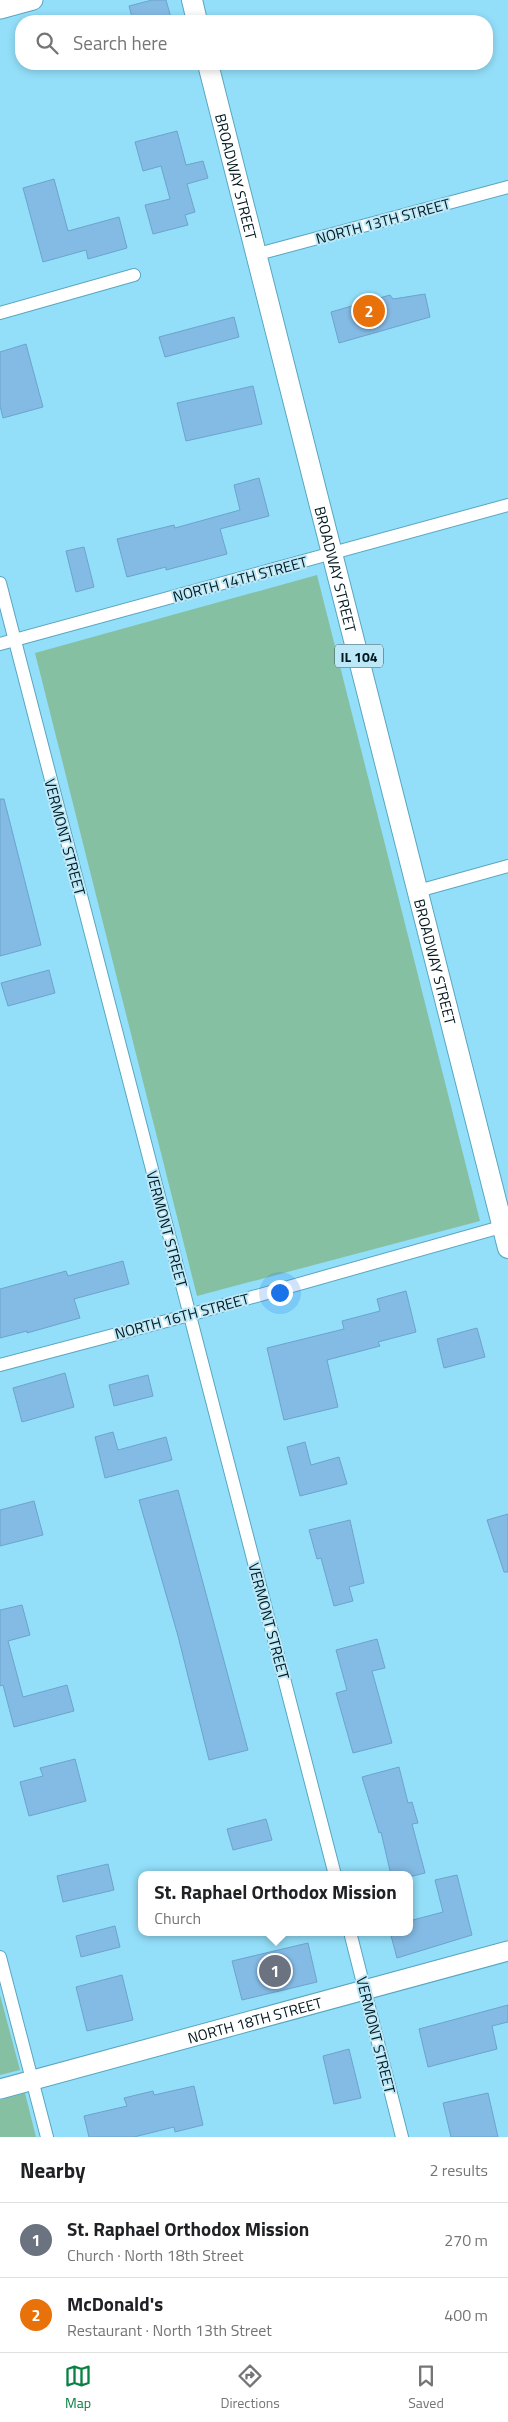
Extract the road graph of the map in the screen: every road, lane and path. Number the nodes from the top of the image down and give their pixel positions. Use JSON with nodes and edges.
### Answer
{"nodes":[{"id":1,"x":33,"y":0,"type":"edge"},
{"id":2,"x":192,"y":0,"type":"edge"},
{"id":3,"x":0,"y":9,"type":"edge"},
{"id":4,"x":196,"y":15,"type":"edge"},
{"id":5,"x":210,"y":70,"type":"edge"},
{"id":6,"x":508,"y":187,"type":"edge"},
{"id":7,"x":258,"y":254,"type":"junction"},
{"id":8,"x":134,"y":275,"type":"dead end"},
{"id":9,"x":0,"y":313,"type":"edge"},
{"id":10,"x":508,"y":505,"type":"edge"},
{"id":11,"x":332,"y":553,"type":"junction"},
{"id":12,"x":0,"y":583,"type":"edge"},
{"id":13,"x":14,"y":641,"type":"junction"},
{"id":14,"x":0,"y":644,"type":"edge"},
{"id":15,"x":508,"y":866,"type":"edge"},
{"id":16,"x":418,"y":891,"type":"junction"},
{"id":17,"x":505,"y":1226,"type":"edge"},
{"id":18,"x":508,"y":1248,"type":"edge"},
{"id":19,"x":189,"y":1315,"type":"junction"},
{"id":20,"x":0,"y":1365,"type":"edge"},
{"id":21,"x":334,"y":1871,"type":"edge"},
{"id":22,"x":351,"y":1936,"type":"edge"},
{"id":23,"x":508,"y":1951,"type":"edge"},
{"id":24,"x":0,"y":1957,"type":"edge"},
{"id":25,"x":365,"y":1990,"type":"junction"},
{"id":26,"x":32,"y":2081,"type":"junction"},
{"id":27,"x":0,"y":2089,"type":"edge"},
{"id":28,"x":47,"y":2137,"type":"edge"},
{"id":29,"x":402,"y":2137,"type":"edge"}],
"edges":[{"from":1,"to":3,"type":"street"},
{"from":2,"to":4,"type":"main road"},
{"from":5,"to":7,"type":"main road","name":"BROADWAY STREET","number":"IL 104"},
{"from":6,"to":7,"type":"street","name":"NORTH 13TH STREET"},
{"from":7,"to":11,"type":"main road","name":"BROADWAY STREET","number":"IL 104"},
{"from":8,"to":9,"type":"street"},
{"from":10,"to":11,"type":"street","name":"NORTH 14TH STREET"},
{"from":11,"to":13,"type":"street","name":"NORTH 14TH STREET"},
{"from":11,"to":16,"type":"main road","name":"BROADWAY STREET","number":"IL 104"},
{"from":12,"to":13,"type":"street","name":"VERMONT STREET"},
{"from":13,"to":14,"type":"street","name":"NORTH 14TH STREET"},
{"from":13,"to":19,"type":"street","name":"VERMONT STREET"},
{"from":15,"to":16,"type":"street"},
{"from":16,"to":17,"type":"main road","name":"BROADWAY STREET","number":"IL 104"},
{"from":17,"to":18,"type":"main road","name":"BROADWAY STREET","number":"IL 104"},
{"from":17,"to":19,"type":"street","name":"NORTH 16TH STREET"},
{"from":19,"to":20,"type":"street","name":"NORTH 16TH STREET"},
{"from":19,"to":21,"type":"street","name":"VERMONT STREET"},
{"from":22,"to":25,"type":"street","name":"VERMONT STREET"},
{"from":23,"to":25,"type":"street","name":"NORTH 18TH STREET"},
{"from":24,"to":26,"type":"street"},
{"from":25,"to":26,"type":"street","name":"NORTH 18TH STREET"},
{"from":25,"to":29,"type":"street","name":"VERMONT STREET"},
{"from":26,"to":27,"type":"street","name":"NORTH 18TH STREET"},
{"from":26,"to":28,"type":"street"}]}
